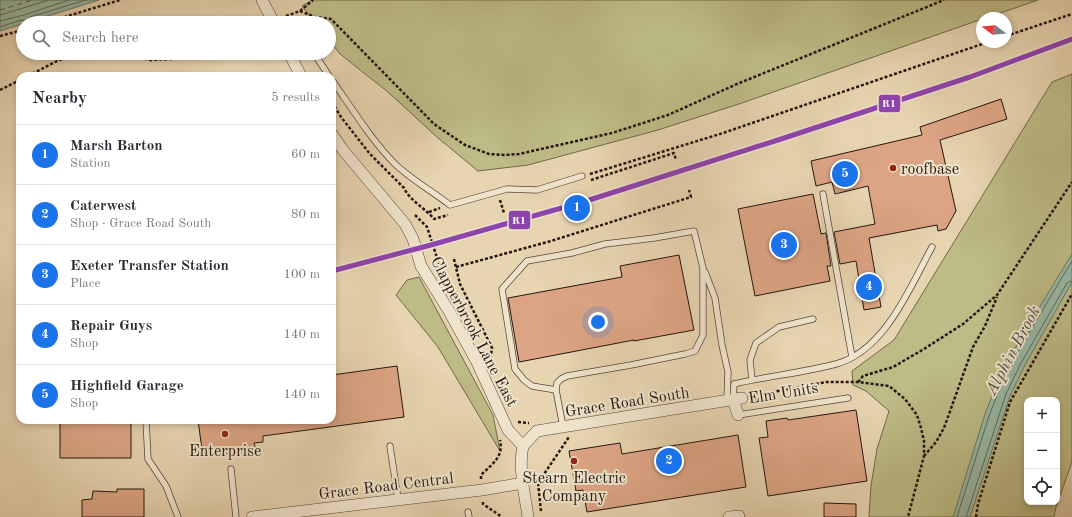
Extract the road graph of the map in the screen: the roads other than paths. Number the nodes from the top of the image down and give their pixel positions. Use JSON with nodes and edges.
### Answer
{"nodes":[{"id":1,"x":262,"y":0,"type":"edge"},
{"id":2,"x":270,"y":16,"type":"edge"},
{"id":3,"x":293,"y":60,"type":"edge"},
{"id":4,"x":319,"y":60,"type":"edge"},
{"id":5,"x":299,"y":72,"type":"edge"},
{"id":6,"x":326,"y":72,"type":"edge"},
{"id":7,"x":336,"y":85,"type":"edge"},
{"id":8,"x":336,"y":140,"type":"edge"},
{"id":9,"x":582,"y":176,"type":"road end"},
{"id":10,"x":823,"y":194,"type":"dead end"},
{"id":11,"x":932,"y":247,"type":"dead end"},
{"id":12,"x":703,"y":268,"type":"junction"},
{"id":13,"x":813,"y":319,"type":"dead end"},
{"id":14,"x":852,"y":357,"type":"junction"},
{"id":15,"x":752,"y":380,"type":"junction"},
{"id":16,"x":556,"y":390,"type":"junction"},
{"id":17,"x":848,"y":398,"type":"dead end"},
{"id":18,"x":734,"y":399,"type":"junction"},
{"id":19,"x":738,"y":415,"type":"joint"},
{"id":20,"x":146,"y":424,"type":"edge"},
{"id":21,"x":563,"y":428,"type":"junction"},
{"id":22,"x":390,"y":446,"type":"dead end"},
{"id":23,"x":523,"y":446,"type":"junction"},
{"id":24,"x":231,"y":469,"type":"dead end"},
{"id":25,"x":523,"y":483,"type":"junction"},
{"id":26,"x":398,"y":499,"type":"junction"},
{"id":27,"x":178,"y":517,"type":"edge"},
{"id":28,"x":236,"y":517,"type":"edge"},
{"id":29,"x":252,"y":517,"type":"edge"},
{"id":30,"x":528,"y":517,"type":"edge"}],
"edges":[{"from":1,"to":2,"type":"street"},
{"from":3,"to":5,"type":"street"},
{"from":4,"to":6,"type":"lane"},
{"from":7,"to":9,"type":"lane"},
{"from":8,"to":23,"type":"street","name":"Clapperbrook Lane East"},
{"from":10,"to":14,"type":"lane"},
{"from":11,"to":14,"type":"lane"},
{"from":12,"to":16,"type":"lane"},
{"from":12,"to":16,"type":"lane"},
{"from":12,"to":18,"type":"lane"},
{"from":13,"to":15,"type":"lane"},
{"from":14,"to":15,"type":"lane"},
{"from":15,"to":18,"type":"lane"},
{"from":16,"to":21,"type":"lane"},
{"from":17,"to":19,"type":"lane","name":"Elm Units"},
{"from":18,"to":19,"type":"street","name":"Elm Units"},
{"from":18,"to":21,"type":"street","name":"Grace Road South"},
{"from":20,"to":27,"type":"lane"},
{"from":21,"to":23,"type":"street","name":"Grace Road South"},
{"from":22,"to":26,"type":"lane"},
{"from":23,"to":25,"type":"street"},
{"from":24,"to":28,"type":"lane"},
{"from":25,"to":26,"type":"street","name":"Grace Road Central"},
{"from":25,"to":30,"type":"street"},
{"from":26,"to":29,"type":"street","name":"Grace Road Central"}]}
